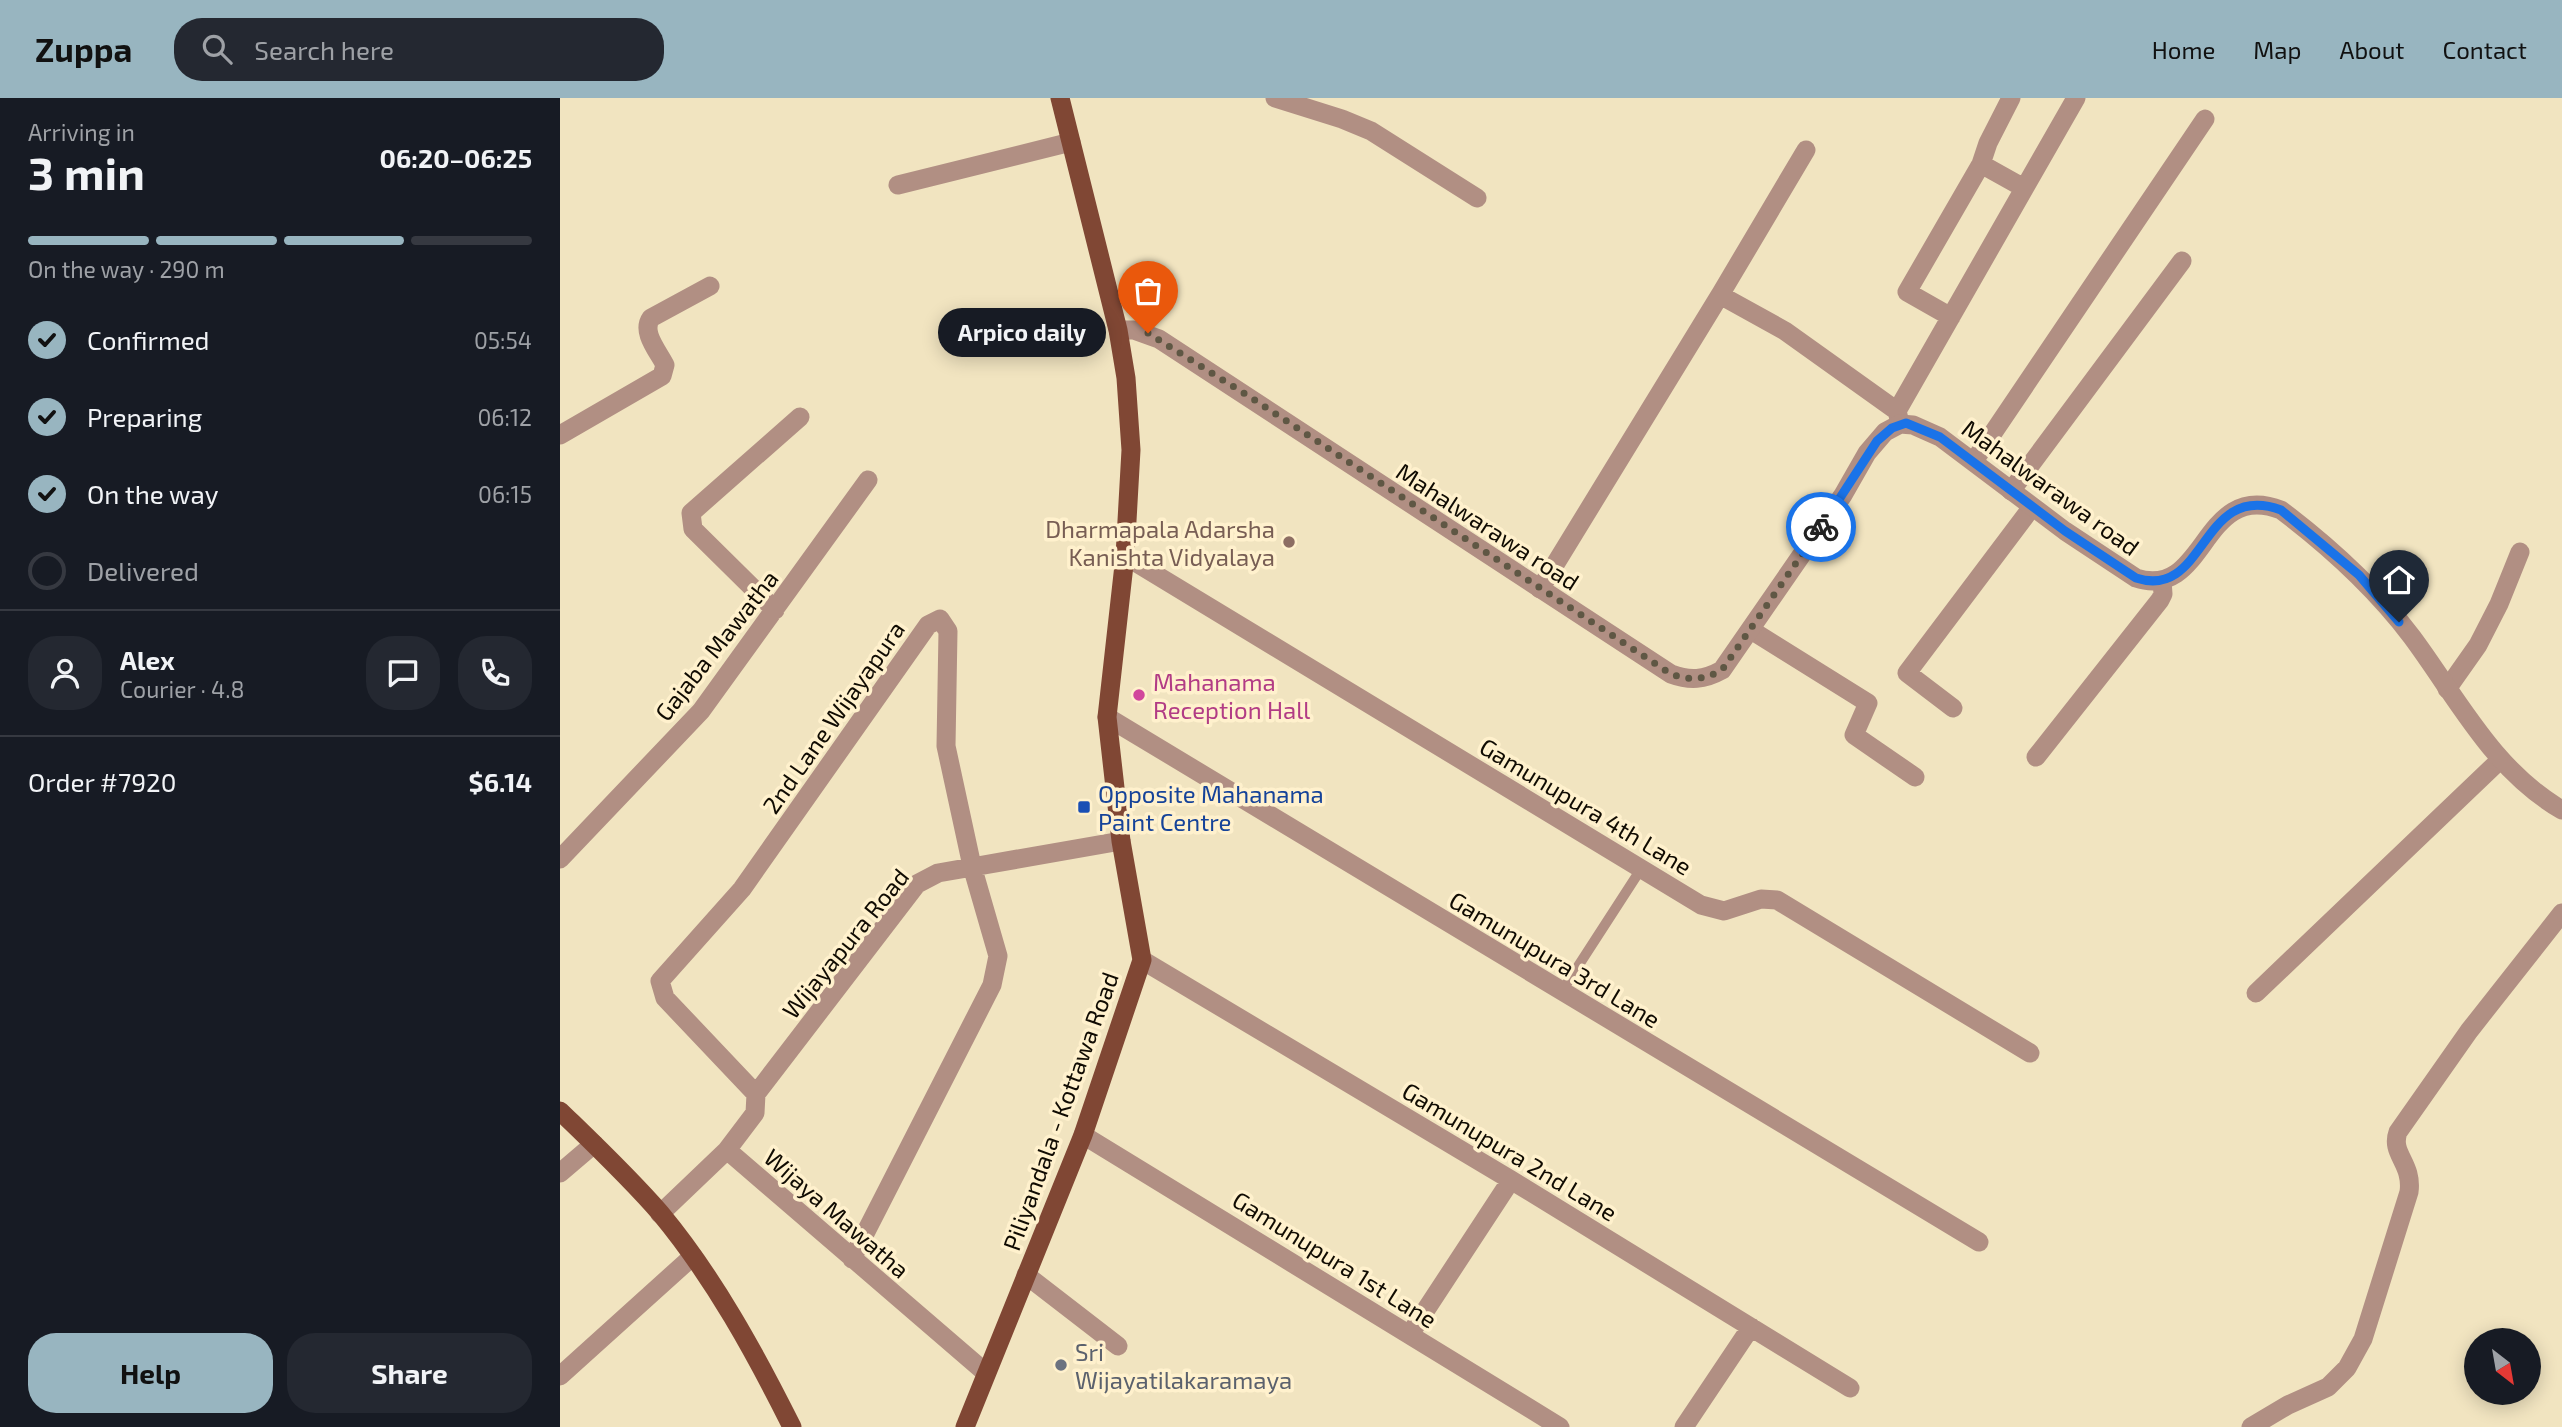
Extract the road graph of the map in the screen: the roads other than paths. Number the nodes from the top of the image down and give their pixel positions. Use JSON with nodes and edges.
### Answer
{"nodes":[{"id":1,"x":1060,"y":98,"type":"edge"},
{"id":2,"x":1275,"y":98,"type":"edge"},
{"id":3,"x":2011,"y":98,"type":"edge"},
{"id":4,"x":2076,"y":98,"type":"edge"},
{"id":5,"x":2204,"y":119,"type":"dead end"},
{"id":6,"x":1071,"y":142,"type":"junction"},
{"id":7,"x":1806,"y":150,"type":"dead end"},
{"id":8,"x":1981,"y":164,"type":"junction"},
{"id":9,"x":898,"y":185,"type":"dead end"},
{"id":10,"x":2024,"y":188,"type":"junction"},
{"id":11,"x":1477,"y":198,"type":"dead end"},
{"id":12,"x":2182,"y":261,"type":"dead end"},
{"id":13,"x":710,"y":286,"type":"dead end"},
{"id":14,"x":1720,"y":295,"type":"junction"},
{"id":15,"x":1951,"y":317,"type":"junction"},
{"id":16,"x":1118,"y":330,"type":"junction"},
{"id":17,"x":800,"y":417,"type":"dead end"},
{"id":18,"x":1898,"y":417,"type":"junction"},
{"id":19,"x":560,"y":436,"type":"edge"},
{"id":20,"x":1974,"y":461,"type":"junction"},
{"id":21,"x":868,"y":480,"type":"dead end"},
{"id":22,"x":2011,"y":491,"type":"junction"},
{"id":23,"x":2032,"y":507,"type":"junction"},
{"id":24,"x":2519,"y":551,"type":"dead end"},
{"id":25,"x":1125,"y":556,"type":"junction"},
{"id":26,"x":2162,"y":580,"type":"junction"},
{"id":27,"x":1540,"y":589,"type":"junction"},
{"id":28,"x":775,"y":610,"type":"junction"},
{"id":29,"x":1751,"y":630,"type":"junction"},
{"id":30,"x":2447,"y":689,"type":"junction"},
{"id":31,"x":1954,"y":708,"type":"dead end"},
{"id":32,"x":1107,"y":717,"type":"junction"},
{"id":33,"x":2036,"y":757,"type":"dead end"},
{"id":34,"x":2500,"y":760,"type":"junction"},
{"id":35,"x":1915,"y":777,"type":"dead end"},
{"id":36,"x":2562,"y":810,"type":"edge"},
{"id":37,"x":1121,"y":841,"type":"junction"},
{"id":38,"x":560,"y":859,"type":"edge"},
{"id":39,"x":972,"y":866,"type":"junction"},
{"id":40,"x":1641,"y":869,"type":"junction"},
{"id":41,"x":2559,"y":926,"type":"edge"},
{"id":42,"x":1142,"y":960,"type":"junction"},
{"id":43,"x":1562,"y":991,"type":"junction"},
{"id":44,"x":2256,"y":993,"type":"dead end"},
{"id":45,"x":2030,"y":1053,"type":"dead end"},
{"id":46,"x":756,"y":1094,"type":"junction"},
{"id":47,"x":560,"y":1111,"type":"edge"},
{"id":48,"x":1083,"y":1135,"type":"junction"},
{"id":49,"x":594,"y":1144,"type":"junction"},
{"id":50,"x":727,"y":1150,"type":"junction"},
{"id":51,"x":560,"y":1173,"type":"edge"},
{"id":52,"x":1511,"y":1180,"type":"junction"},
{"id":53,"x":660,"y":1214,"type":"junction"},
{"id":54,"x":1979,"y":1242,"type":"dead end"},
{"id":55,"x":693,"y":1256,"type":"junction"},
{"id":56,"x":852,"y":1259,"type":"junction"},
{"id":57,"x":1026,"y":1275,"type":"junction"},
{"id":58,"x":1751,"y":1327,"type":"junction"},
{"id":59,"x":1410,"y":1334,"type":"junction"},
{"id":60,"x":1118,"y":1346,"type":"dead end"},
{"id":61,"x":986,"y":1373,"type":"junction"},
{"id":62,"x":560,"y":1376,"type":"edge"},
{"id":63,"x":1850,"y":1388,"type":"dead end"},
{"id":64,"x":792,"y":1427,"type":"edge"},
{"id":65,"x":965,"y":1427,"type":"edge"},
{"id":66,"x":1560,"y":1427,"type":"edge"},
{"id":67,"x":1684,"y":1427,"type":"edge"},
{"id":68,"x":2251,"y":1427,"type":"edge"}],
"edges":[{"from":1,"to":6,"type":"main road","name":"Piliyandala - Kottawa Road"},
{"from":2,"to":11,"type":"street"},
{"from":3,"to":8,"type":"street"},
{"from":4,"to":10,"type":"street"},
{"from":5,"to":20,"type":"street"},
{"from":6,"to":9,"type":"street"},
{"from":6,"to":16,"type":"main road","name":"Piliyandala - Kottawa Road"},
{"from":7,"to":14,"type":"street"},
{"from":8,"to":10,"type":"street"},
{"from":8,"to":15,"type":"street"},
{"from":10,"to":15,"type":"street"},
{"from":12,"to":22,"type":"street"},
{"from":13,"to":19,"type":"street"},
{"from":14,"to":18,"type":"street"},
{"from":14,"to":27,"type":"street"},
{"from":15,"to":18,"type":"street"},
{"from":16,"to":25,"type":"main road","name":"Piliyandala - Kottawa Road"},
{"from":16,"to":27,"type":"street","name":"Mahalwarawa road"},
{"from":17,"to":28,"type":"street"},
{"from":18,"to":20,"type":"street","name":"Mahalwarawa road"},
{"from":18,"to":29,"type":"street","name":"Mahalwarawa road"},
{"from":20,"to":22,"type":"street","name":"Mahalwarawa road"},
{"from":21,"to":28,"type":"street","name":"Gajaba Mawatha"},
{"from":22,"to":23,"type":"street","name":"Mahalwarawa road"},
{"from":23,"to":26,"type":"street","name":"Mahalwarawa road"},
{"from":23,"to":31,"type":"street"},
{"from":24,"to":30,"type":"street"},
{"from":25,"to":32,"type":"main road","name":"Piliyandala - Kottawa Road"},
{"from":25,"to":40,"type":"street","name":"Gamunupura 4th Lane"},
{"from":26,"to":30,"type":"street"},
{"from":26,"to":33,"type":"street"},
{"from":27,"to":29,"type":"street","name":"Mahalwarawa road"},
{"from":28,"to":38,"type":"street","name":"Gajaba Mawatha"},
{"from":29,"to":35,"type":"street"},
{"from":30,"to":34,"type":"street"},
{"from":32,"to":37,"type":"main road","name":"Piliyandala - Kottawa Road"},
{"from":32,"to":43,"type":"street","name":"Gamunupura 3rd Lane"},
{"from":34,"to":36,"type":"street"},
{"from":34,"to":44,"type":"street"},
{"from":37,"to":39,"type":"street","name":"Wijayapura Road"},
{"from":37,"to":42,"type":"main road","name":"Piliyandala - Kottawa Road"},
{"from":39,"to":46,"type":"street","name":"Wijayapura Road"},
{"from":39,"to":46,"type":"street","name":"2nd Lane Wijayapura"},
{"from":39,"to":56,"type":"street","name":"2nd Lane Wijayapura"},
{"from":40,"to":43,"type":"lane"},
{"from":40,"to":45,"type":"street","name":"Gamunupura 4th Lane"},
{"from":41,"to":68,"type":"street"},
{"from":42,"to":48,"type":"main road","name":"Piliyandala - Kottawa Road"},
{"from":42,"to":52,"type":"street","name":"Gamunupura 2nd Lane"},
{"from":43,"to":54,"type":"street","name":"Gamunupura 3rd Lane"},
{"from":46,"to":50,"type":"street"},
{"from":47,"to":49,"type":"main road"},
{"from":48,"to":57,"type":"main road","name":"Piliyandala - Kottawa Road"},
{"from":48,"to":59,"type":"street","name":"Gamunupura 1st Lane"},
{"from":49,"to":51,"type":"street"},
{"from":49,"to":53,"type":"main road"},
{"from":50,"to":53,"type":"street","name":"Wijaya Mawatha"},
{"from":50,"to":56,"type":"street","name":"Wijaya Mawatha"},
{"from":52,"to":58,"type":"street","name":"Gamunupura 2nd Lane"},
{"from":52,"to":59,"type":"street"},
{"from":53,"to":55,"type":"main road"},
{"from":55,"to":62,"type":"street"},
{"from":55,"to":64,"type":"main road"},
{"from":56,"to":61,"type":"street","name":"Wijaya Mawatha"},
{"from":57,"to":60,"type":"street"},
{"from":57,"to":61,"type":"main road","name":"Piliyandala - Kottawa Road"},
{"from":58,"to":63,"type":"street","name":"Gamunupura 2nd Lane"},
{"from":58,"to":67,"type":"street"},
{"from":59,"to":66,"type":"street","name":"Gamunupura 1st Lane"},
{"from":61,"to":65,"type":"main road","name":"Piliyandala - Kottawa Road"}]}
